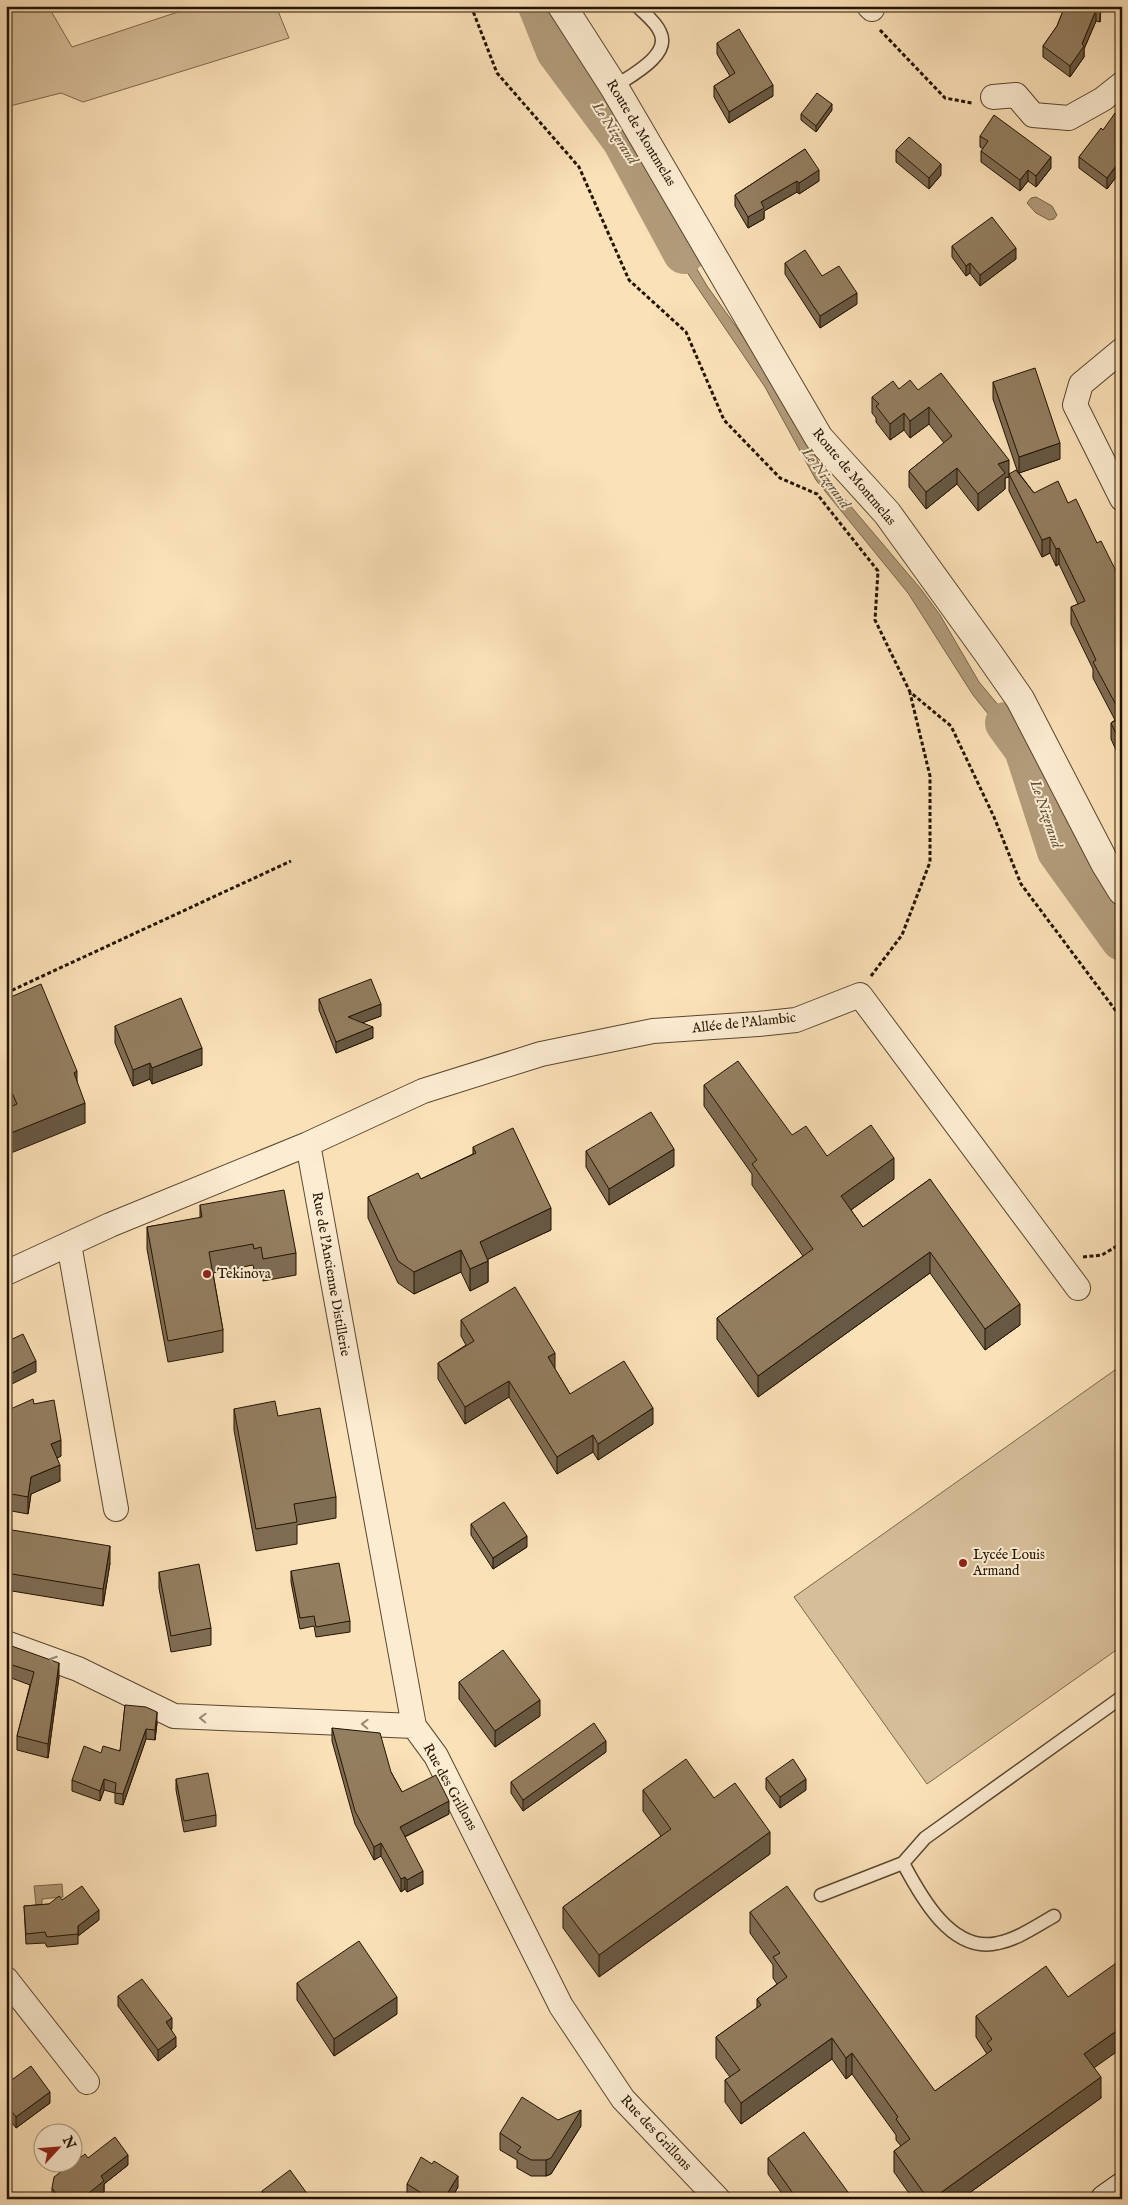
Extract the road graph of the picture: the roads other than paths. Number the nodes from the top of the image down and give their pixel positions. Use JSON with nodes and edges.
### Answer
{"nodes":[{"id":1,"x":562,"y":6,"type":"edge"},
{"id":2,"x":637,"y":6,"type":"edge"},
{"id":3,"x":1122,"y":84,"type":"edge"},
{"id":4,"x":614,"y":87,"type":"junction"},
{"id":5,"x":993,"y":97,"type":"road end"},
{"id":6,"x":1122,"y":350,"type":"edge"},
{"id":7,"x":1122,"y":499,"type":"edge"},
{"id":8,"x":1122,"y":891,"type":"edge"},
{"id":9,"x":308,"y":1144,"type":"junction"},
{"id":10,"x":69,"y":1244,"type":"junction"},
{"id":11,"x":6,"y":1273,"type":"edge"},
{"id":12,"x":1078,"y":1288,"type":"dead end"},
{"id":13,"x":116,"y":1509,"type":"dead end"},
{"id":14,"x":6,"y":1643,"type":"edge"},
{"id":15,"x":1122,"y":1697,"type":"edge"},
{"id":16,"x":414,"y":1726,"type":"junction"},
{"id":17,"x":903,"y":1864,"type":"junction"},
{"id":18,"x":821,"y":1895,"type":"dead end"},
{"id":19,"x":1054,"y":1916,"type":"dead end"},
{"id":20,"x":6,"y":1979,"type":"edge"},
{"id":21,"x":87,"y":2082,"type":"dead end"},
{"id":22,"x":1122,"y":2187,"type":"edge"},
{"id":23,"x":718,"y":2199,"type":"edge"},
{"id":24,"x":1105,"y":2199,"type":"edge"}],
"edges":[{"from":1,"to":4,"type":"street","name":"Route de Montmelas"},
{"from":2,"to":4,"type":"lane"},
{"from":3,"to":5,"type":"street"},
{"from":4,"to":8,"type":"street","name":"Route de Montmelas"},
{"from":6,"to":7,"type":"street"},
{"from":9,"to":10,"type":"street"},
{"from":9,"to":12,"type":"street","name":"Allée de l'Alambic"},
{"from":9,"to":16,"type":"street","name":"Rue de l'Ancienne Distillerie"},
{"from":10,"to":11,"type":"street"},
{"from":10,"to":13,"type":"street"},
{"from":16,"to":14,"type":"street","one_way":true},
{"from":15,"to":17,"type":"lane"},
{"from":16,"to":23,"type":"street","name":"Rue des Grillons"},
{"from":17,"to":18,"type":"lane"},
{"from":17,"to":19,"type":"lane"},
{"from":20,"to":21,"type":"street"},
{"from":22,"to":24,"type":"street"}]}
